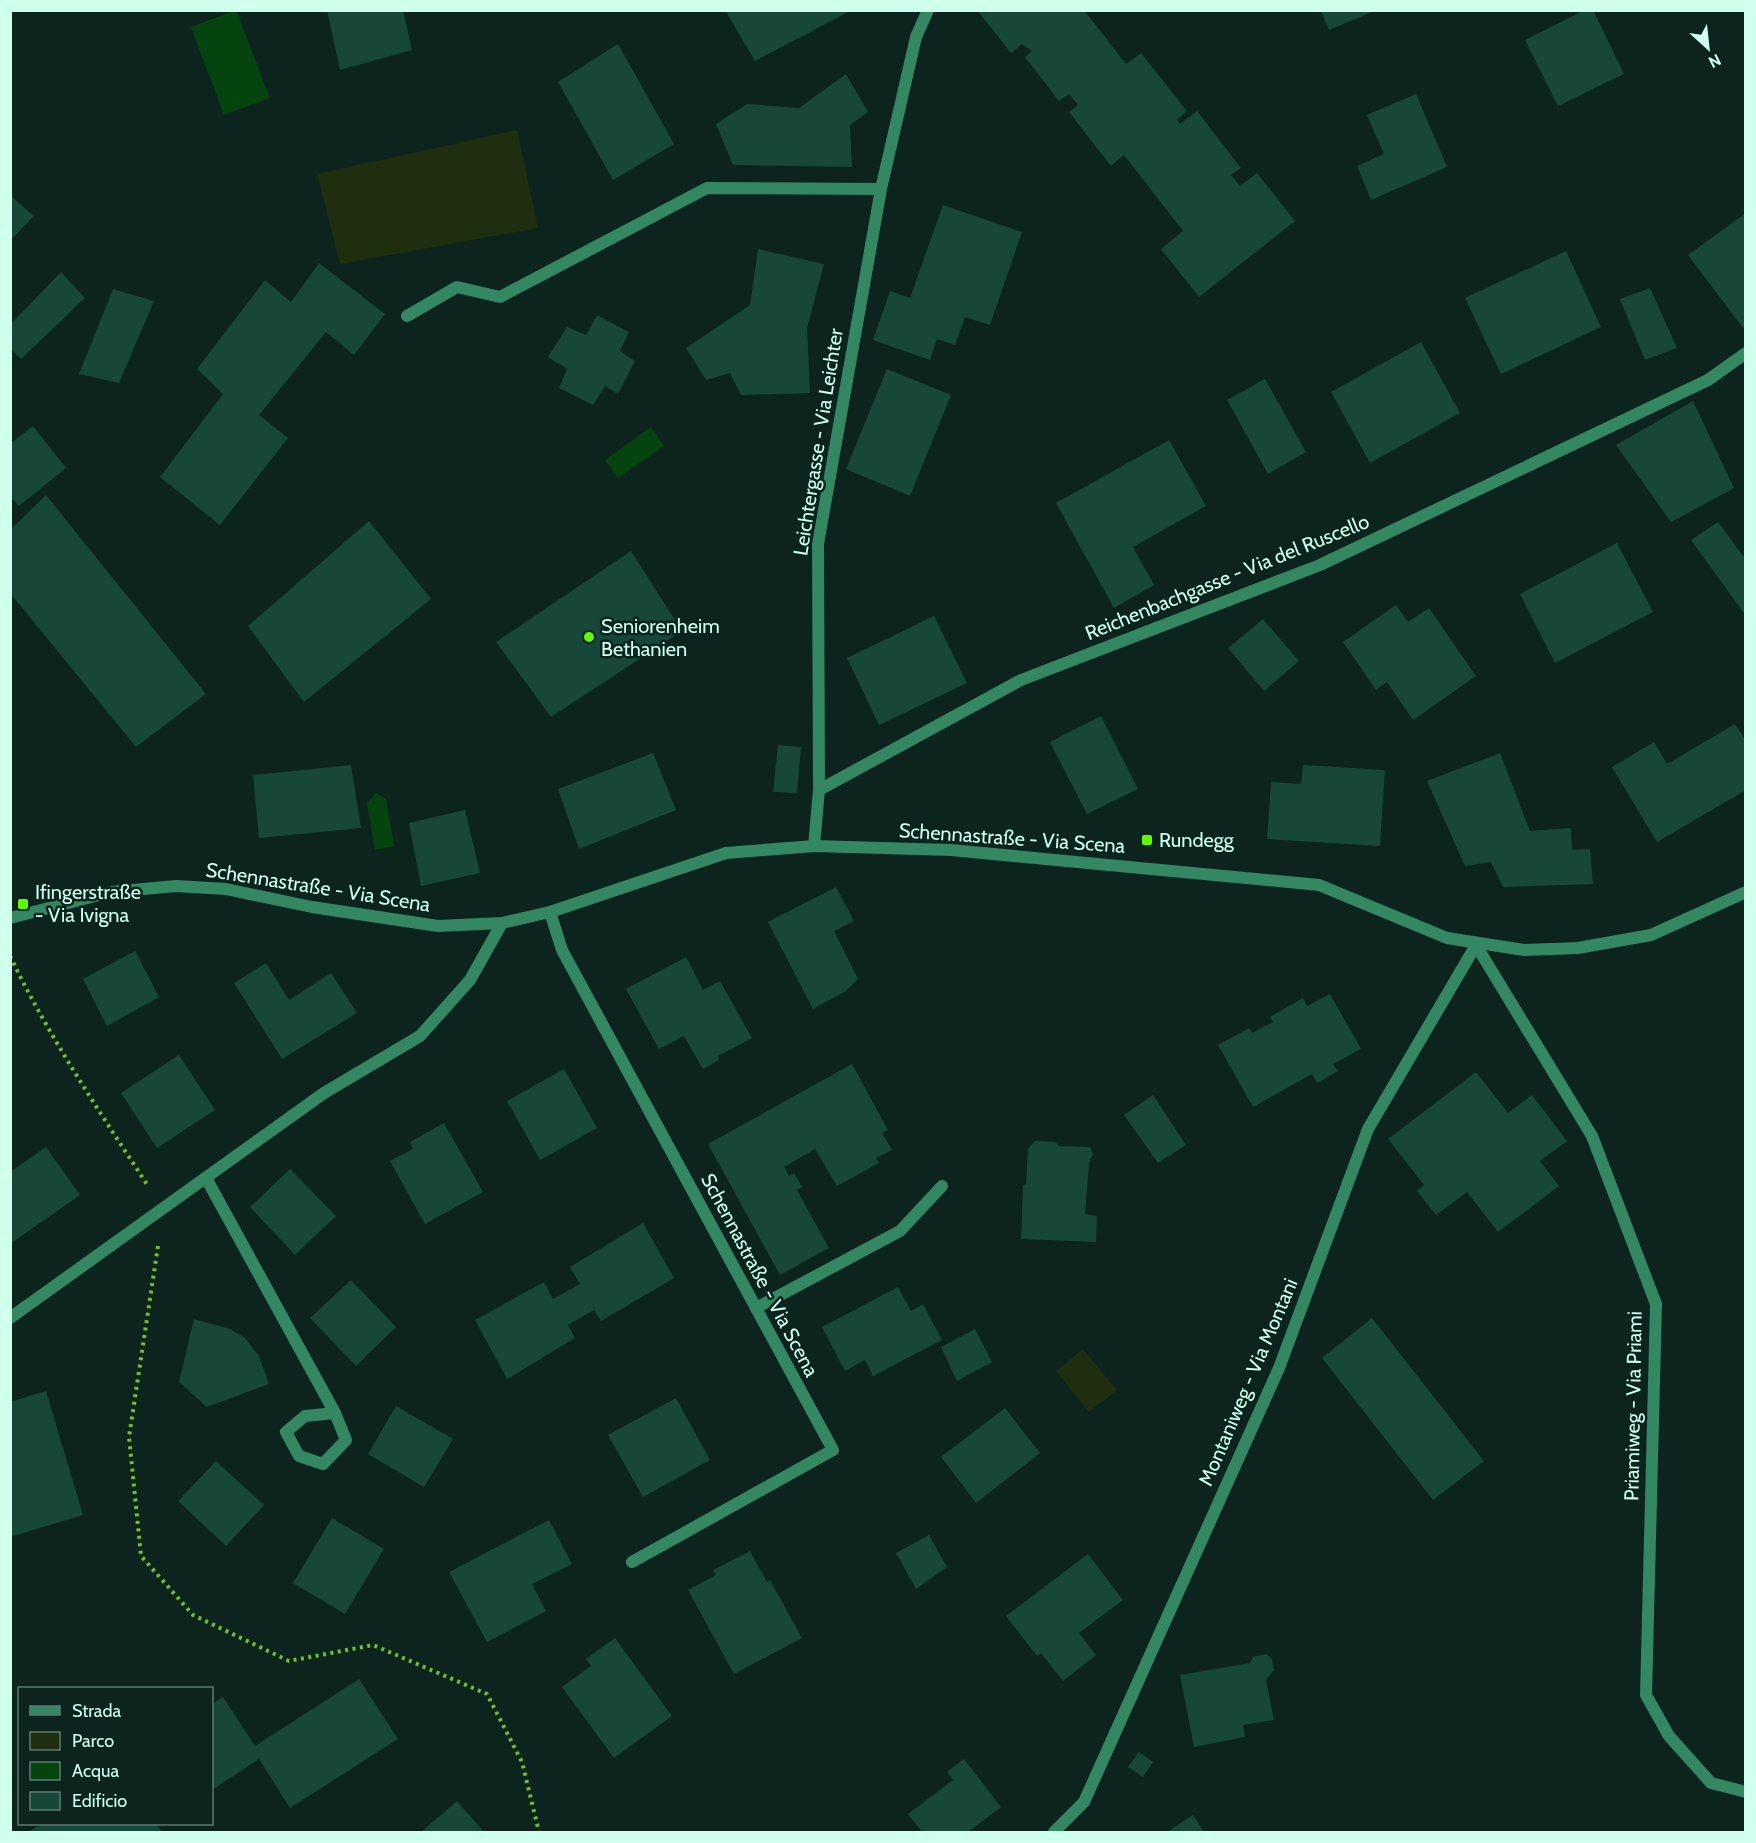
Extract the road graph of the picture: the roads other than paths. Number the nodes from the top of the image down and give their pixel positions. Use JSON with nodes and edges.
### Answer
{"nodes":[{"id":1,"x":928,"y":10,"type":"edge"},
{"id":2,"x":881,"y":189,"type":"junction"},
{"id":3,"x":407,"y":316,"type":"dead end"},
{"id":4,"x":1746,"y":353,"type":"edge"},
{"id":5,"x":819,"y":789,"type":"junction"},
{"id":6,"x":814,"y":846,"type":"junction"},
{"id":7,"x":1746,"y":892,"type":"edge"},
{"id":8,"x":550,"y":912,"type":"junction"},
{"id":9,"x":10,"y":918,"type":"edge"},
{"id":10,"x":502,"y":923,"type":"junction"},
{"id":11,"x":1476,"y":945,"type":"junction"},
{"id":12,"x":206,"y":1178,"type":"junction"},
{"id":13,"x":942,"y":1186,"type":"dead end"},
{"id":14,"x":756,"y":1308,"type":"junction"},
{"id":15,"x":10,"y":1318,"type":"edge"},
{"id":16,"x":335,"y":1413,"type":"junction"},
{"id":17,"x":632,"y":1562,"type":"dead end"},
{"id":18,"x":1746,"y":1792,"type":"edge"},
{"id":19,"x":1054,"y":1833,"type":"edge"}],
"edges":[{"from":1,"to":2,"type":"street","name":"Leichtergasse - Via Leichter"},
{"from":2,"to":3,"type":"street"},
{"from":2,"to":5,"type":"street","name":"Leichtergasse - Via Leichter"},
{"from":4,"to":5,"type":"street","name":"Reichenbachgasse - Via del Ruscello"},
{"from":5,"to":6,"type":"street","name":"Leichtergasse - Via Leichter"},
{"from":6,"to":8,"type":"street","name":"Schennastraße - Via Scena"},
{"from":6,"to":11,"type":"street","name":"Schennastraße - Via Scena"},
{"from":7,"to":11,"type":"street","name":"Schennastraße - Via Scena"},
{"from":8,"to":10,"type":"street","name":"Schennastraße - Via Scena"},
{"from":8,"to":14,"type":"street","name":"Schennastraße - Via Scena"},
{"from":9,"to":10,"type":"street","name":"Schennastraße - Via Scena"},
{"from":10,"to":12,"type":"street"},
{"from":11,"to":18,"type":"street","name":"Priamiweg - Via Priami"},
{"from":11,"to":19,"type":"street","name":"Montaniweg - Via Montani"},
{"from":12,"to":15,"type":"street"},
{"from":12,"to":16,"type":"street"},
{"from":13,"to":14,"type":"street"},
{"from":14,"to":17,"type":"street","name":"Schennastraße - Via Scena"},
{"from":16,"to":16,"type":"street"}]}
